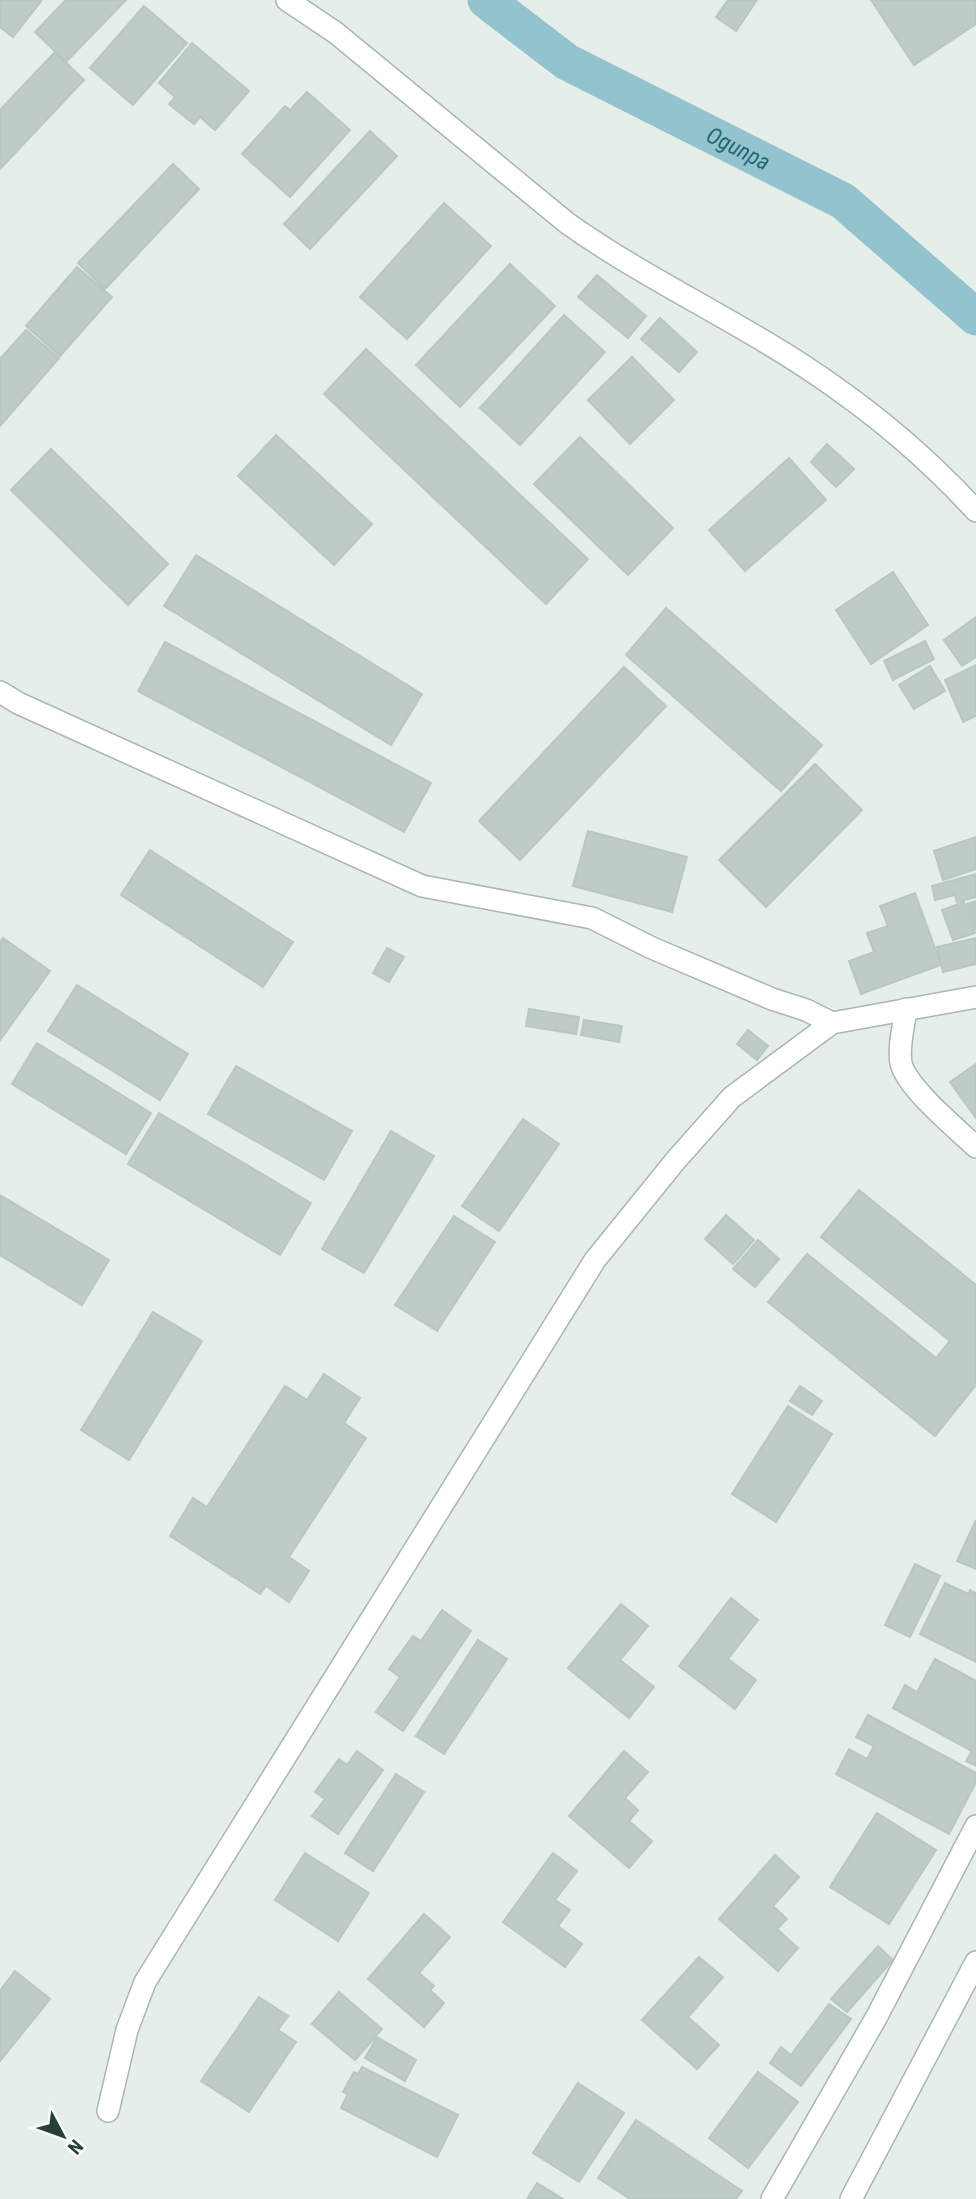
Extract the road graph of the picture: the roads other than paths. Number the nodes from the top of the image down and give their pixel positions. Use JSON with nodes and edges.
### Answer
{"nodes":[{"id":1,"x":287,"y":0,"type":"edge"},
{"id":2,"x":976,"y":511,"type":"edge"},
{"id":3,"x":0,"y":692,"type":"edge"},
{"id":4,"x":976,"y":997,"type":"edge"},
{"id":5,"x":906,"y":1009,"type":"junction"},
{"id":6,"x":832,"y":1023,"type":"junction"},
{"id":7,"x":976,"y":1147,"type":"edge"},
{"id":8,"x":976,"y":1826,"type":"edge"},
{"id":9,"x":976,"y":1962,"type":"edge"},
{"id":10,"x":108,"y":2110,"type":"dead end"},
{"id":11,"x":772,"y":2199,"type":"edge"},
{"id":12,"x":851,"y":2199,"type":"edge"}],
"edges":[{"from":1,"to":2,"type":"street"},
{"from":3,"to":6,"type":"street"},
{"from":4,"to":5,"type":"street"},
{"from":5,"to":6,"type":"street"},
{"from":5,"to":7,"type":"street"},
{"from":6,"to":10,"type":"street"},
{"from":8,"to":11,"type":"street"},
{"from":9,"to":12,"type":"street"}]}
